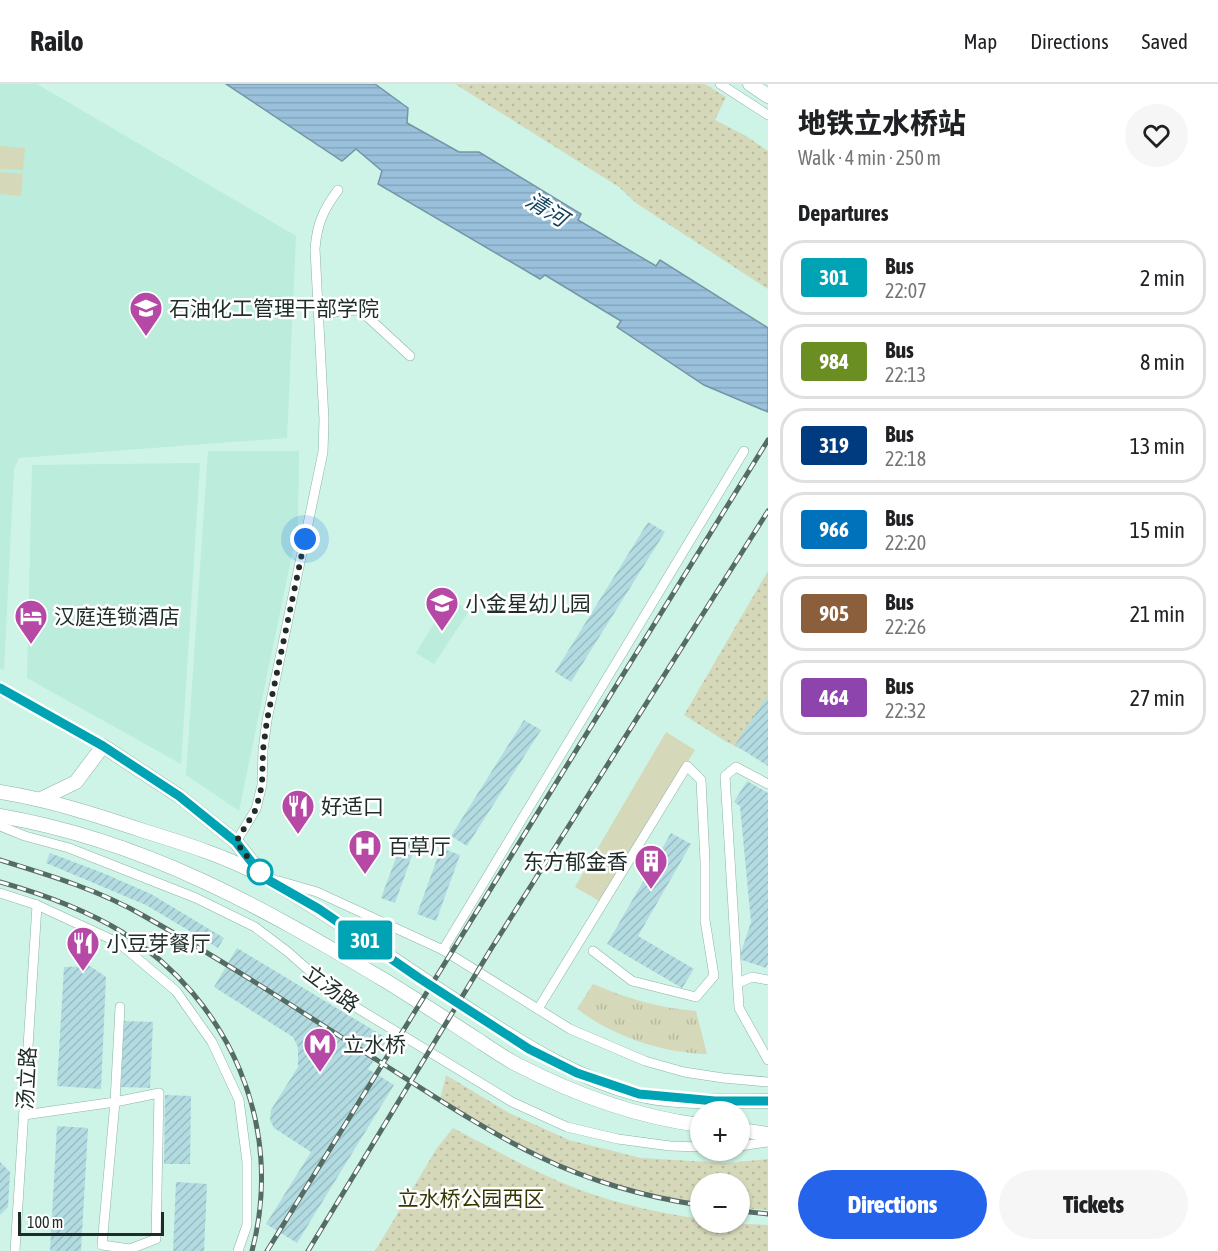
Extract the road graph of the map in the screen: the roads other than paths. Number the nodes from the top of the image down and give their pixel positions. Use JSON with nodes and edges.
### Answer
{"nodes":[{"id":1,"x":720,"y":84,"type":"edge"},
{"id":2,"x":750,"y":84,"type":"edge"},
{"id":3,"x":768,"y":96,"type":"edge"},
{"id":4,"x":768,"y":115,"type":"edge"},
{"id":5,"x":338,"y":190,"type":"dead end"},
{"id":6,"x":320,"y":315,"type":"junction"},
{"id":7,"x":410,"y":356,"type":"dead end"},
{"id":8,"x":744,"y":451,"type":"dead end"},
{"id":9,"x":0,"y":688,"type":"edge"},
{"id":10,"x":103,"y":746,"type":"junction"},
{"id":11,"x":768,"y":784,"type":"edge"},
{"id":12,"x":0,"y":792,"type":"edge"},
{"id":13,"x":41,"y":799,"type":"junction"},
{"id":14,"x":0,"y":816,"type":"edge"},
{"id":15,"x":0,"y":826,"type":"edge"},
{"id":16,"x":236,"y":842,"type":"junction"},
{"id":17,"x":263,"y":877,"type":"junction"},
{"id":18,"x":0,"y":893,"type":"edge"},
{"id":19,"x":37,"y":905,"type":"junction"},
{"id":20,"x":443,"y":950,"type":"junction"},
{"id":21,"x":592,"y":951,"type":"dead end"},
{"id":22,"x":768,"y":980,"type":"edge"},
{"id":23,"x":738,"y":983,"type":"junction"},
{"id":24,"x":120,"y":1007,"type":"dead end"},
{"id":25,"x":538,"y":1009,"type":"junction"},
{"id":26,"x":768,"y":1060,"type":"edge"},
{"id":27,"x":768,"y":1082,"type":"edge"},
{"id":28,"x":768,"y":1101,"type":"edge"},
{"id":29,"x":115,"y":1102,"type":"junction"},
{"id":30,"x":24,"y":1115,"type":"junction"},
{"id":31,"x":690,"y":1123,"type":"edge"},
{"id":32,"x":768,"y":1128,"type":"edge"},
{"id":33,"x":750,"y":1129,"type":"edge"},
{"id":34,"x":750,"y":1131,"type":"edge"},
{"id":35,"x":768,"y":1134,"type":"edge"},
{"id":36,"x":768,"y":1142,"type":"edge"},
{"id":37,"x":750,"y":1145,"type":"edge"},
{"id":38,"x":690,"y":1147,"type":"edge"},
{"id":39,"x":15,"y":1251,"type":"edge"},
{"id":40,"x":238,"y":1251,"type":"edge"}],
"edges":[{"from":1,"to":4,"type":"street"},
{"from":2,"to":3,"type":"main road"},
{"from":5,"to":6,"type":"street"},
{"from":6,"to":7,"type":"street"},
{"from":6,"to":16,"type":"street"},
{"from":8,"to":20,"type":"street"},
{"from":9,"to":10,"type":"street"},
{"from":10,"to":13,"type":"main road"},
{"from":10,"to":16,"type":"main road"},
{"from":11,"to":23,"type":"street"},
{"from":12,"to":13,"type":"main road"},
{"from":13,"to":17,"type":"main road"},
{"from":14,"to":31,"type":"main road","name":"立汤路"},
{"from":15,"to":38,"type":"street","name":"立汤路"},
{"from":16,"to":17,"type":"main road"},
{"from":17,"to":20,"type":"street"},
{"from":17,"to":28,"type":"main road"},
{"from":18,"to":19,"type":"street"},
{"from":19,"to":30,"type":"street","name":"汤立路"},
{"from":19,"to":40,"type":"street"},
{"from":20,"to":25,"type":"street"},
{"from":21,"to":25,"type":"street"},
{"from":22,"to":23,"type":"street"},
{"from":23,"to":26,"type":"street"},
{"from":24,"to":29,"type":"street"},
{"from":25,"to":27,"type":"street"},
{"from":29,"to":29,"type":"street"},
{"from":29,"to":30,"type":"street"},
{"from":30,"to":39,"type":"street","name":"汤立路"},
{"from":32,"to":33,"type":"main road"},
{"from":34,"to":35,"type":"main road"},
{"from":36,"to":37,"type":"street"}]}
